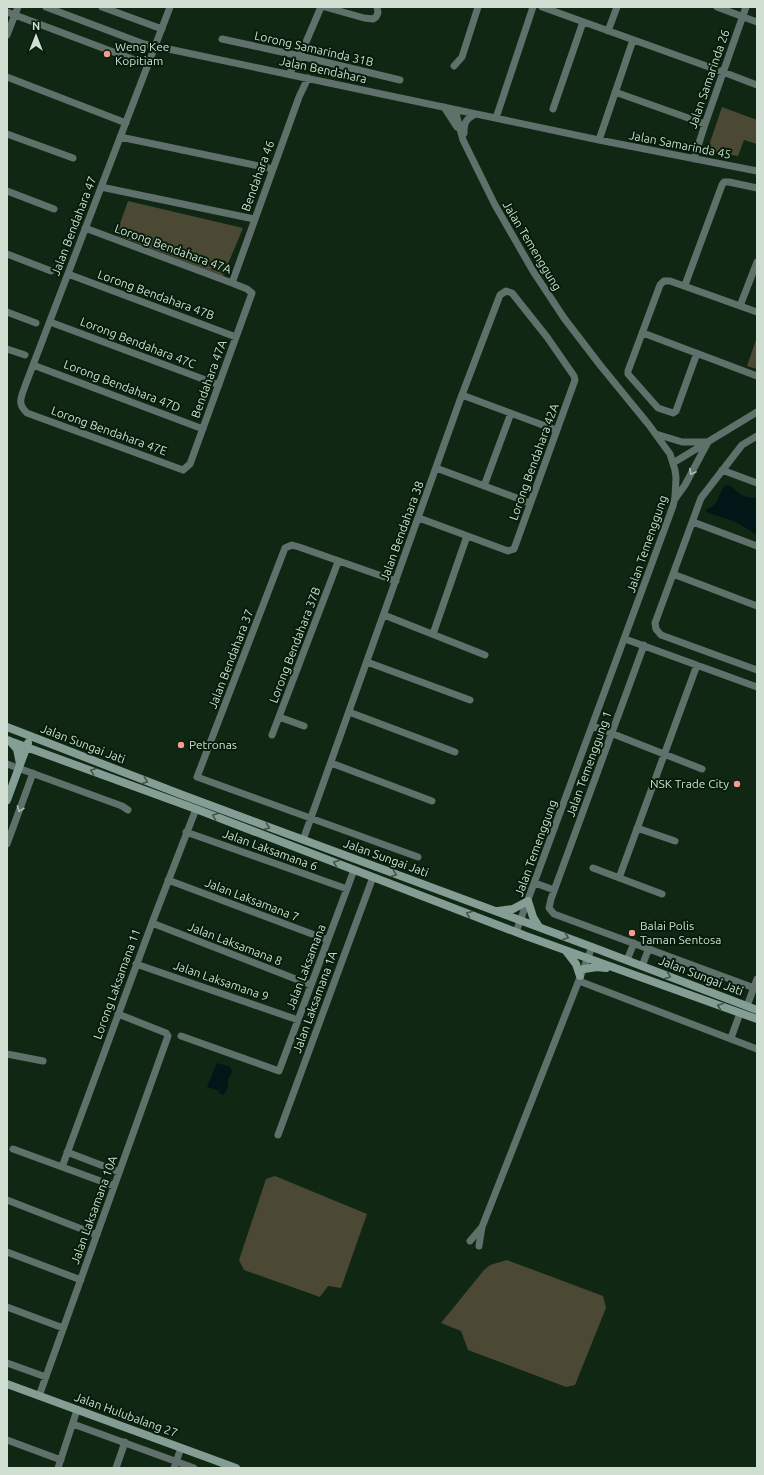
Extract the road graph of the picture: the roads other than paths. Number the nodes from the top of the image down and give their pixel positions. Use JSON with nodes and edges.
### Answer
{"nodes":[{"id":1,"x":18,"y":7,"type":"edge"},
{"id":2,"x":46,"y":7,"type":"edge"},
{"id":3,"x":102,"y":7,"type":"edge"},
{"id":4,"x":170,"y":7,"type":"edge"},
{"id":5,"x":321,"y":7,"type":"edge"},
{"id":6,"x":325,"y":7,"type":"edge"},
{"id":7,"x":478,"y":7,"type":"edge"},
{"id":8,"x":533,"y":7,"type":"edge"},
{"id":9,"x":542,"y":7,"type":"edge"},
{"id":10,"x":617,"y":7,"type":"edge"},
{"id":11,"x":717,"y":7,"type":"edge"},
{"id":12,"x":746,"y":7,"type":"edge"},
{"id":13,"x":378,"y":10,"type":"edge"},
{"id":14,"x":7,"y":12,"type":"edge"},
{"id":15,"x":15,"y":15,"type":"junction"},
{"id":16,"x":743,"y":17,"type":"junction"},
{"id":17,"x":583,"y":22,"type":"junction"},
{"id":18,"x":757,"y":22,"type":"edge"},
{"id":19,"x":162,"y":29,"type":"junction"},
{"id":20,"x":608,"y":31,"type":"junction"},
{"id":21,"x":7,"y":36,"type":"edge"},
{"id":22,"x":222,"y":40,"type":"dead end"},
{"id":23,"x":633,"y":40,"type":"junction"},
{"id":24,"x":156,"y":46,"type":"junction"},
{"id":25,"x":300,"y":56,"type":"junction"},
{"id":26,"x":148,"y":65,"type":"junction"},
{"id":27,"x":454,"y":66,"type":"dead end"},
{"id":28,"x":723,"y":72,"type":"junction"},
{"id":29,"x":289,"y":74,"type":"junction"},
{"id":30,"x":7,"y":77,"type":"edge"},
{"id":31,"x":308,"y":78,"type":"junction"},
{"id":32,"x":400,"y":80,"type":"dead end"},
{"id":33,"x":757,"y":86,"type":"edge"},
{"id":34,"x":615,"y":92,"type":"junction"},
{"id":35,"x":444,"y":107,"type":"junction"},
{"id":36,"x":553,"y":109,"type":"dead end"},
{"id":37,"x":455,"y":110,"type":"junction"},
{"id":38,"x":477,"y":114,"type":"junction"},
{"id":39,"x":496,"y":118,"type":"junction"},
{"id":40,"x":126,"y":123,"type":"junction"},
{"id":41,"x":705,"y":124,"type":"junction"},
{"id":42,"x":7,"y":134,"type":"edge"},
{"id":43,"x":120,"y":137,"type":"junction"},
{"id":44,"x":463,"y":140,"type":"junction"},
{"id":45,"x":599,"y":140,"type":"junction"},
{"id":46,"x":72,"y":158,"type":"dead end"},
{"id":47,"x":694,"y":159,"type":"junction"},
{"id":48,"x":273,"y":169,"type":"junction"},
{"id":49,"x":757,"y":171,"type":"edge"},
{"id":50,"x":101,"y":187,"type":"junction"},
{"id":51,"x":757,"y":188,"type":"edge"},
{"id":52,"x":7,"y":191,"type":"edge"},
{"id":53,"x":54,"y":209,"type":"dead end"},
{"id":54,"x":254,"y":219,"type":"junction"},
{"id":55,"x":85,"y":228,"type":"junction"},
{"id":56,"x":7,"y":254,"type":"edge"},
{"id":57,"x":757,"y":262,"type":"edge"},
{"id":58,"x":51,"y":271,"type":"dead end"},
{"id":59,"x":68,"y":274,"type":"junction"},
{"id":60,"x":232,"y":283,"type":"junction"},
{"id":61,"x":685,"y":286,"type":"junction"},
{"id":62,"x":252,"y":293,"type":"joint"},
{"id":63,"x":740,"y":306,"type":"junction"},
{"id":64,"x":7,"y":312,"type":"edge"},
{"id":65,"x":757,"y":312,"type":"edge"},
{"id":66,"x":36,"y":322,"type":"dead end"},
{"id":67,"x":50,"y":322,"type":"junction"},
{"id":68,"x":643,"y":333,"type":"junction"},
{"id":69,"x":236,"y":337,"type":"junction"},
{"id":70,"x":547,"y":337,"type":"joint"},
{"id":71,"x":7,"y":349,"type":"edge"},
{"id":72,"x":697,"y":353,"type":"junction"},
{"id":73,"x":25,"y":355,"type":"dead end"},
{"id":74,"x":33,"y":365,"type":"junction"},
{"id":75,"x":757,"y":376,"type":"edge"},
{"id":76,"x":218,"y":385,"type":"junction"},
{"id":77,"x":462,"y":395,"type":"junction"},
{"id":78,"x":757,"y":412,"type":"edge"},
{"id":79,"x":27,"y":413,"type":"joint"},
{"id":80,"x":510,"y":413,"type":"junction"},
{"id":81,"x":203,"y":429,"type":"junction"},
{"id":82,"x":556,"y":430,"type":"junction"},
{"id":83,"x":656,"y":434,"type":"junction"},
{"id":84,"x":757,"y":436,"type":"edge"},
{"id":85,"x":708,"y":442,"type":"junction"},
{"id":86,"x":673,"y":463,"type":"junction"},
{"id":87,"x":436,"y":468,"type":"junction"},
{"id":88,"x":183,"y":470,"type":"joint"},
{"id":89,"x":722,"y":470,"type":"junction"},
{"id":90,"x":757,"y":483,"type":"edge"},
{"id":91,"x":484,"y":486,"type":"junction"},
{"id":92,"x":674,"y":501,"type":"junction"},
{"id":93,"x":530,"y":503,"type":"junction"},
{"id":94,"x":419,"y":518,"type":"junction"},
{"id":95,"x":693,"y":522,"type":"junction"},
{"id":96,"x":467,"y":536,"type":"junction"},
{"id":97,"x":757,"y":546,"type":"edge"},
{"id":98,"x":338,"y":562,"type":"junction"},
{"id":99,"x":673,"y":574,"type":"junction"},
{"id":100,"x":396,"y":582,"type":"junction"},
{"id":101,"x":757,"y":606,"type":"edge"},
{"id":102,"x":384,"y":615,"type":"junction"},
{"id":103,"x":433,"y":634,"type":"junction"},
{"id":104,"x":625,"y":639,"type":"junction"},
{"id":105,"x":644,"y":645,"type":"junction"},
{"id":106,"x":485,"y":655,"type":"dead end"},
{"id":107,"x":367,"y":662,"type":"junction"},
{"id":108,"x":697,"y":665,"type":"junction"},
{"id":109,"x":757,"y":670,"type":"edge"},
{"id":110,"x":757,"y":687,"type":"edge"},
{"id":111,"x":470,"y":700,"type":"dead end"},
{"id":112,"x":349,"y":712,"type":"junction"},
{"id":113,"x":279,"y":717,"type":"junction"},
{"id":114,"x":304,"y":726,"type":"dead end"},
{"id":115,"x":593,"y":726,"type":"junction"},
{"id":116,"x":7,"y":728,"type":"edge"},
{"id":117,"x":612,"y":733,"type":"junction"},
{"id":118,"x":272,"y":735,"type":"dead end"},
{"id":119,"x":31,"y":736,"type":"junction"},
{"id":120,"x":8,"y":740,"type":"edge"},
{"id":121,"x":27,"y":747,"type":"junction"},
{"id":122,"x":455,"y":752,"type":"dead end"},
{"id":123,"x":42,"y":753,"type":"junction"},
{"id":124,"x":664,"y":754,"type":"junction"},
{"id":125,"x":331,"y":763,"type":"junction"},
{"id":126,"x":7,"y":764,"type":"edge"},
{"id":127,"x":20,"y":767,"type":"junction"},
{"id":128,"x":702,"y":769,"type":"dead end"},
{"id":129,"x":33,"y":773,"type":"junction"},
{"id":130,"x":7,"y":800,"type":"edge"},
{"id":131,"x":432,"y":802,"type":"dead end"},
{"id":132,"x":196,"y":809,"type":"junction"},
{"id":133,"x":128,"y":810,"type":"dead end"},
{"id":134,"x":311,"y":818,"type":"junction"},
{"id":135,"x":637,"y":828,"type":"junction"},
{"id":136,"x":186,"y":832,"type":"junction"},
{"id":137,"x":303,"y":840,"type":"junction"},
{"id":138,"x":675,"y":841,"type":"dead end"},
{"id":139,"x":7,"y":844,"type":"edge"},
{"id":140,"x":418,"y":857,"type":"dead end"},
{"id":141,"x":593,"y":868,"type":"dead end"},
{"id":142,"x":354,"y":870,"type":"junction"},
{"id":143,"x":373,"y":877,"type":"junction"},
{"id":144,"x":619,"y":878,"type":"junction"},
{"id":145,"x":168,"y":880,"type":"junction"},
{"id":146,"x":535,"y":883,"type":"junction"},
{"id":147,"x":346,"y":889,"type":"junction"},
{"id":148,"x":551,"y":889,"type":"junction"},
{"id":149,"x":662,"y":894,"type":"dead end"},
{"id":150,"x":528,"y":901,"type":"junction"},
{"id":151,"x":495,"y":911,"type":"junction"},
{"id":152,"x":521,"y":920,"type":"junction"},
{"id":153,"x":152,"y":923,"type":"junction"},
{"id":154,"x":539,"y":927,"type":"junction"},
{"id":155,"x":516,"y":932,"type":"junction"},
{"id":156,"x":328,"y":940,"type":"junction"},
{"id":157,"x":634,"y":943,"type":"junction"},
{"id":158,"x":592,"y":947,"type":"junction"},
{"id":159,"x":649,"y":948,"type":"junction"},
{"id":160,"x":565,"y":950,"type":"junction"},
{"id":161,"x":588,"y":958,"type":"junction"},
{"id":162,"x":627,"y":960,"type":"junction"},
{"id":163,"x":136,"y":964,"type":"junction"},
{"id":164,"x":642,"y":966,"type":"junction"},
{"id":165,"x":623,"y":971,"type":"junction"},
{"id":166,"x":581,"y":976,"type":"junction"},
{"id":167,"x":757,"y":979,"type":"edge"},
{"id":168,"x":311,"y":985,"type":"junction"},
{"id":169,"x":755,"y":989,"type":"edge"},
{"id":170,"x":747,"y":1006,"type":"junction"},
{"id":171,"x":757,"y":1010,"type":"edge"},
{"id":172,"x":740,"y":1013,"type":"junction"},
{"id":173,"x":118,"y":1014,"type":"junction"},
{"id":174,"x":757,"y":1019,"type":"edge"},
{"id":175,"x":298,"y":1020,"type":"junction"},
{"id":176,"x":181,"y":1036,"type":"dead end"},
{"id":177,"x":731,"y":1038,"type":"junction"},
{"id":178,"x":757,"y":1048,"type":"edge"},
{"id":179,"x":8,"y":1054,"type":"edge"},
{"id":180,"x":43,"y":1061,"type":"dead end"},
{"id":181,"x":278,"y":1135,"type":"dead end"},
{"id":182,"x":13,"y":1149,"type":"dead end"},
{"id":183,"x":67,"y":1152,"type":"junction"},
{"id":184,"x":62,"y":1167,"type":"junction"},
{"id":185,"x":119,"y":1172,"type":"junction"},
{"id":186,"x":114,"y":1186,"type":"junction"},
{"id":187,"x":7,"y":1200,"type":"edge"},
{"id":188,"x":482,"y":1227,"type":"junction"},
{"id":189,"x":97,"y":1235,"type":"junction"},
{"id":190,"x":470,"y":1241,"type":"dead end"},
{"id":191,"x":479,"y":1246,"type":"dead end"},
{"id":192,"x":7,"y":1252,"type":"edge"},
{"id":193,"x":80,"y":1280,"type":"junction"},
{"id":194,"x":7,"y":1307,"type":"edge"},
{"id":195,"x":63,"y":1328,"type":"junction"},
{"id":196,"x":7,"y":1363,"type":"edge"},
{"id":197,"x":46,"y":1377,"type":"junction"},
{"id":198,"x":7,"y":1384,"type":"edge"},
{"id":199,"x":39,"y":1396,"type":"junction"},
{"id":200,"x":77,"y":1410,"type":"junction"},
{"id":201,"x":73,"y":1424,"type":"junction"},
{"id":202,"x":7,"y":1440,"type":"edge"},
{"id":203,"x":125,"y":1442,"type":"junction"},
{"id":204,"x":181,"y":1448,"type":"junction"},
{"id":205,"x":60,"y":1460,"type":"junction"},
{"id":206,"x":175,"y":1465,"type":"edge"},
{"id":207,"x":58,"y":1468,"type":"edge"},
{"id":208,"x":116,"y":1468,"type":"edge"},
{"id":209,"x":194,"y":1468,"type":"edge"},
{"id":210,"x":236,"y":1468,"type":"edge"}],
"edges":[{"from":1,"to":15,"type":"street"},
{"from":2,"to":24,"type":"street","name":"Jalan Bendahara"},
{"from":3,"to":19,"type":"street"},
{"from":4,"to":19,"type":"street","name":"Jalan Bendahara 47"},
{"from":5,"to":25,"type":"street"},
{"from":6,"to":13,"type":"street"},
{"from":7,"to":27,"type":"street"},
{"from":8,"to":39,"type":"street"},
{"from":9,"to":17,"type":"street"},
{"from":10,"to":20,"type":"street"},
{"from":11,"to":16,"type":"street"},
{"from":12,"to":16,"type":"street","name":"Jalan Samarinda 26"},
{"from":14,"to":15,"type":"street"},
{"from":15,"to":21,"type":"street"},
{"from":15,"to":26,"type":"street"},
{"from":16,"to":18,"type":"street"},
{"from":16,"to":28,"type":"street","name":"Jalan Samarinda 26"},
{"from":17,"to":20,"type":"street"},
{"from":17,"to":36,"type":"street"},
{"from":19,"to":24,"type":"street","name":"Jalan Bendahara 47"},
{"from":20,"to":23,"type":"street"},
{"from":22,"to":25,"type":"street","name":"Lorong Samarinda 31B"},
{"from":23,"to":28,"type":"street"},
{"from":23,"to":34,"type":"street"},
{"from":24,"to":26,"type":"street","name":"Jalan Bendahara 47"},
{"from":24,"to":29,"type":"street","name":"Jalan Bendahara"},
{"from":25,"to":29,"type":"street"},
{"from":25,"to":32,"type":"street","name":"Lorong Samarinda 31B"},
{"from":26,"to":40,"type":"street","name":"Jalan Bendahara 47"},
{"from":28,"to":33,"type":"street"},
{"from":28,"to":41,"type":"street","name":"Jalan Samarinda 26"},
{"from":29,"to":31,"type":"street","name":"Jalan Bendahara"},
{"from":30,"to":40,"type":"street"},
{"from":31,"to":35,"type":"street","name":"Jalan Bendahara"},
{"from":31,"to":48,"type":"street","name":"Bendahara 46"},
{"from":34,"to":41,"type":"street"},
{"from":34,"to":45,"type":"street"},
{"from":35,"to":37,"type":"street","name":"Jalan Bendahara"},
{"from":35,"to":44,"type":"street"},
{"from":37,"to":38,"type":"street","name":"Jalan Bendahara"},
{"from":37,"to":44,"type":"street","name":"Jalan Temenggung"},
{"from":38,"to":39,"type":"street","name":"Jalan Bendahara"},
{"from":38,"to":44,"type":"street"},
{"from":39,"to":45,"type":"street","name":"Jalan Bendahara"},
{"from":40,"to":43,"type":"street","name":"Jalan Bendahara 47"},
{"from":41,"to":47,"type":"street","name":"Jalan Samarinda 26"},
{"from":42,"to":46,"type":"street"},
{"from":43,"to":48,"type":"street"},
{"from":43,"to":50,"type":"street","name":"Jalan Bendahara 47"},
{"from":44,"to":83,"type":"street","name":"Jalan Temenggung"},
{"from":45,"to":47,"type":"street","name":"Jalan Samarinda 45"},
{"from":47,"to":49,"type":"street","name":"Jalan Samarinda 45"},
{"from":48,"to":54,"type":"street","name":"Bendahara 46"},
{"from":50,"to":54,"type":"street"},
{"from":50,"to":55,"type":"street","name":"Jalan Bendahara 47"},
{"from":51,"to":61,"type":"street"},
{"from":52,"to":53,"type":"street"},
{"from":54,"to":60,"type":"street","name":"Bendahara 46"},
{"from":55,"to":59,"type":"street","name":"Jalan Bendahara 47"},
{"from":55,"to":60,"type":"street","name":"Lorong Bendahara 47A"},
{"from":56,"to":58,"type":"street"},
{"from":57,"to":63,"type":"street"},
{"from":59,"to":67,"type":"street","name":"Jalan Bendahara 47"},
{"from":59,"to":69,"type":"street","name":"Lorong Bendahara 47B"},
{"from":60,"to":62,"type":"street","name":"Lorong Bendahara 47A"},
{"from":61,"to":63,"type":"street"},
{"from":61,"to":68,"type":"street"},
{"from":62,"to":69,"type":"street","name":"Bendahara 47A"},
{"from":63,"to":65,"type":"street"},
{"from":64,"to":66,"type":"street"},
{"from":67,"to":74,"type":"street","name":"Jalan Bendahara 47"},
{"from":67,"to":76,"type":"street","name":"Lorong Bendahara 47C"},
{"from":68,"to":72,"type":"street"},
{"from":68,"to":72,"type":"street"},
{"from":69,"to":76,"type":"street","name":"Bendahara 47A"},
{"from":70,"to":77,"type":"street","name":"Jalan Bendahara 38"},
{"from":70,"to":82,"type":"street","name":"Lorong Bendahara 42A"},
{"from":71,"to":73,"type":"street"},
{"from":72,"to":75,"type":"street"},
{"from":74,"to":79,"type":"street","name":"Jalan Bendahara 47"},
{"from":74,"to":81,"type":"street","name":"Lorong Bendahara 47D"},
{"from":76,"to":81,"type":"street","name":"Bendahara 47A"},
{"from":77,"to":80,"type":"street"},
{"from":77,"to":87,"type":"street","name":"Jalan Bendahara 38"},
{"from":78,"to":85,"type":"street"},
{"from":79,"to":88,"type":"street","name":"Lorong Bendahara 47E"},
{"from":80,"to":82,"type":"street"},
{"from":80,"to":91,"type":"street"},
{"from":81,"to":88,"type":"street","name":"Bendahara 47A"},
{"from":82,"to":93,"type":"street","name":"Lorong Bendahara 42A"},
{"from":83,"to":85,"type":"street"},
{"from":83,"to":86,"type":"street","name":"Jalan Temenggung"},
{"from":84,"to":89,"type":"street"},
{"from":85,"to":86,"type":"street"},
{"from":85,"to":92,"type":"street","one_way":true},
{"from":86,"to":92,"type":"street","name":"Jalan Temenggung"},
{"from":87,"to":91,"type":"street"},
{"from":87,"to":94,"type":"street","name":"Jalan Bendahara 38"},
{"from":89,"to":90,"type":"street"},
{"from":89,"to":95,"type":"street"},
{"from":91,"to":93,"type":"street"},
{"from":92,"to":104,"type":"street","name":"Jalan Temenggung"},
{"from":93,"to":96,"type":"street","name":"Lorong Bendahara 42A"},
{"from":94,"to":96,"type":"street"},
{"from":94,"to":100,"type":"street","name":"Jalan Bendahara 38"},
{"from":95,"to":97,"type":"street"},
{"from":95,"to":99,"type":"street"},
{"from":96,"to":103,"type":"street"},
{"from":98,"to":100,"type":"street"},
{"from":98,"to":113,"type":"street","name":"Lorong Bendahara 37B"},
{"from":98,"to":134,"type":"street","name":"Jalan Bendahara 37"},
{"from":99,"to":101,"type":"street"},
{"from":99,"to":109,"type":"street"},
{"from":100,"to":102,"type":"street","name":"Jalan Bendahara 38"},
{"from":102,"to":103,"type":"street"},
{"from":102,"to":107,"type":"street","name":"Jalan Bendahara 38"},
{"from":103,"to":106,"type":"street"},
{"from":104,"to":105,"type":"street"},
{"from":104,"to":115,"type":"street","name":"Jalan Temenggung"},
{"from":105,"to":108,"type":"street"},
{"from":105,"to":117,"type":"street","name":"Jalan Temenggung 1"},
{"from":107,"to":111,"type":"street"},
{"from":107,"to":112,"type":"street","name":"Jalan Bendahara 38"},
{"from":108,"to":110,"type":"street"},
{"from":108,"to":124,"type":"street"},
{"from":112,"to":122,"type":"street"},
{"from":112,"to":125,"type":"street","name":"Jalan Bendahara 38"},
{"from":113,"to":114,"type":"street"},
{"from":113,"to":118,"type":"street","name":"Lorong Bendahara 37B"},
{"from":115,"to":117,"type":"street"},
{"from":115,"to":146,"type":"street","name":"Jalan Temenggung"},
{"from":116,"to":119,"type":"main road","name":"Jalan Sungai Jati"},
{"from":117,"to":124,"type":"street"},
{"from":117,"to":148,"type":"street","name":"Jalan Temenggung 1"},
{"from":119,"to":121,"type":"main road"},
{"from":119,"to":137,"type":"main road","name":"Jalan Sungai Jati","one_way":true},
{"from":120,"to":121,"type":"main road","name":"Jalan Sungai Jati"},
{"from":120,"to":127,"type":"main road"},
{"from":121,"to":123,"type":"main road","name":"Jalan Sungai Jati"},
{"from":121,"to":127,"type":"main road"},
{"from":123,"to":127,"type":"main road"},
{"from":132,"to":123,"type":"main road","name":"Jalan Sungai Jati","one_way":true},
{"from":124,"to":128,"type":"street"},
{"from":124,"to":135,"type":"street"},
{"from":125,"to":131,"type":"street"},
{"from":125,"to":134,"type":"street","name":"Jalan Bendahara 38"},
{"from":126,"to":127,"type":"street"},
{"from":127,"to":129,"type":"street"},
{"from":127,"to":130,"type":"main road"},
{"from":129,"to":133,"type":"street"},
{"from":129,"to":139,"type":"street","one_way":true},
{"from":132,"to":136,"type":"street","name":"Lorong Laksamana 11"},
{"from":142,"to":132,"type":"main road","name":"Jalan Sungai Jati","one_way":true},
{"from":134,"to":137,"type":"street","name":"Jalan Bendahara 38"},
{"from":134,"to":140,"type":"street"},
{"from":135,"to":138,"type":"street"},
{"from":135,"to":144,"type":"street"},
{"from":136,"to":145,"type":"street","name":"Lorong Laksamana 11"},
{"from":136,"to":147,"type":"street","name":"Jalan Laksamana 6"},
{"from":137,"to":151,"type":"main road","name":"Jalan Sungai Jati","one_way":true},
{"from":141,"to":144,"type":"street"},
{"from":142,"to":143,"type":"main road","name":"Jalan Sungai Jati"},
{"from":142,"to":147,"type":"street","name":"Jalan Laksamana"},
{"from":155,"to":143,"type":"main road","name":"Jalan Sungai Jati","one_way":true},
{"from":143,"to":181,"type":"street","name":"Jalan Laksamana 1A"},
{"from":144,"to":149,"type":"street"},
{"from":145,"to":153,"type":"street","name":"Lorong Laksamana 11"},
{"from":145,"to":156,"type":"street","name":"Jalan Laksamana 7"},
{"from":146,"to":148,"type":"street"},
{"from":146,"to":150,"type":"street","name":"Jalan Temenggung"},
{"from":147,"to":156,"type":"street","name":"Jalan Laksamana"},
{"from":148,"to":157,"type":"street","name":"Jalan Temenggung 1"},
{"from":150,"to":151,"type":"main road"},
{"from":150,"to":152,"type":"street","name":"Jalan Temenggung"},
{"from":150,"to":154,"type":"main road"},
{"from":151,"to":152,"type":"main road","name":"Jalan Sungai Jati"},
{"from":152,"to":154,"type":"main road","name":"Jalan Sungai Jati"},
{"from":152,"to":155,"type":"street","name":"Jalan Temenggung"},
{"from":153,"to":163,"type":"street","name":"Lorong Laksamana 11"},
{"from":153,"to":168,"type":"street","name":"Jalan Laksamana 8"},
{"from":154,"to":158,"type":"main road","name":"Jalan Sungai Jati","one_way":true},
{"from":155,"to":160,"type":"main road","name":"Jalan Sungai Jati"},
{"from":156,"to":168,"type":"street","name":"Jalan Laksamana"},
{"from":157,"to":159,"type":"street","name":"Jalan Temenggung 1"},
{"from":157,"to":162,"type":"street"},
{"from":158,"to":161,"type":"street"},
{"from":158,"to":162,"type":"main road","name":"Jalan Sungai Jati"},
{"from":159,"to":164,"type":"street"},
{"from":159,"to":169,"type":"street","name":"Jalan Temenggung 1"},
{"from":160,"to":161,"type":"main road","name":"Jalan Sungai Jati"},
{"from":160,"to":166,"type":"main road"},
{"from":161,"to":165,"type":"main road","name":"Jalan Sungai Jati"},
{"from":161,"to":166,"type":"street"},
{"from":162,"to":164,"type":"main road","name":"Jalan Sungai Jati"},
{"from":163,"to":173,"type":"street","name":"Lorong Laksamana 11"},
{"from":163,"to":175,"type":"street","name":"Jalan Laksamana 9"},
{"from":164,"to":170,"type":"main road","name":"Jalan Sungai Jati","one_way":true},
{"from":165,"to":166,"type":"main road"},
{"from":172,"to":165,"type":"main road","name":"Jalan Sungai Jati","one_way":true},
{"from":166,"to":177,"type":"street"},
{"from":166,"to":188,"type":"street"},
{"from":167,"to":169,"type":"street"},
{"from":168,"to":175,"type":"street","name":"Jalan Laksamana"},
{"from":169,"to":170,"type":"street"},
{"from":170,"to":171,"type":"main road","name":"Jalan Sungai Jati"},
{"from":172,"to":174,"type":"main road","name":"Jalan Sungai Jati"},
{"from":172,"to":177,"type":"street"},
{"from":173,"to":183,"type":"street","name":"Lorong Laksamana 11"},
{"from":173,"to":185,"type":"street","name":"Jalan Laksamana 10A"},
{"from":175,"to":176,"type":"street","name":"Jalan Laksamana"},
{"from":177,"to":178,"type":"street"},
{"from":179,"to":180,"type":"street"},
{"from":182,"to":184,"type":"street"},
{"from":183,"to":184,"type":"street","name":"Lorong Laksamana 11"},
{"from":183,"to":185,"type":"street"},
{"from":184,"to":186,"type":"street"},
{"from":185,"to":186,"type":"street","name":"Jalan Laksamana 10A"},
{"from":186,"to":189,"type":"street","name":"Jalan Laksamana 10A"},
{"from":187,"to":189,"type":"street"},
{"from":188,"to":190,"type":"street"},
{"from":188,"to":191,"type":"street"},
{"from":189,"to":193,"type":"street","name":"Jalan Laksamana 10A"},
{"from":192,"to":193,"type":"street"},
{"from":193,"to":195,"type":"street","name":"Jalan Laksamana 10A"},
{"from":194,"to":195,"type":"street"},
{"from":195,"to":197,"type":"street","name":"Jalan Laksamana 10A"},
{"from":196,"to":197,"type":"street"},
{"from":197,"to":199,"type":"street","name":"Jalan Laksamana 10A"},
{"from":198,"to":199,"type":"main road","name":"Jalan Hulubalang 27"},
{"from":199,"to":200,"type":"main road","name":"Jalan Hulubalang 27"},
{"from":200,"to":201,"type":"street"},
{"from":200,"to":204,"type":"main road","name":"Jalan Hulubalang 27"},
{"from":201,"to":203,"type":"street"},
{"from":201,"to":205,"type":"street"},
{"from":202,"to":205,"type":"street"},
{"from":203,"to":206,"type":"street"},
{"from":203,"to":208,"type":"street"},
{"from":204,"to":206,"type":"street"},
{"from":204,"to":210,"type":"main road","name":"Jalan Hulubalang 27"},
{"from":205,"to":207,"type":"street"},
{"from":206,"to":209,"type":"street"}]}
